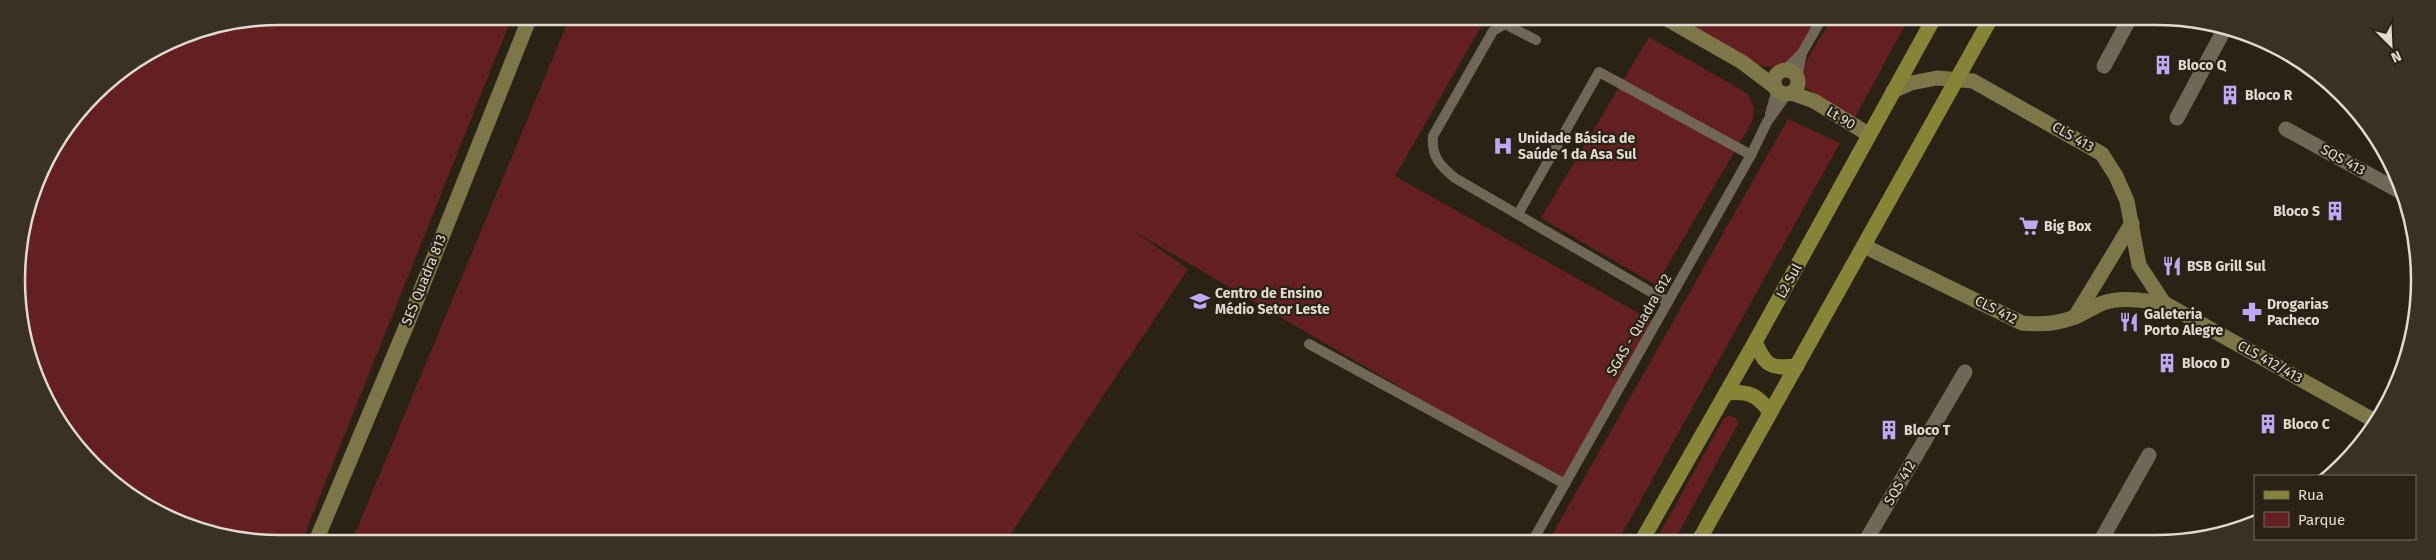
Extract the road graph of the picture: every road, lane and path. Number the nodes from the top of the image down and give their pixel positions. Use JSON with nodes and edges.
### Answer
{"nodes":[{"id":1,"x":526,"y":25,"type":"edge"},
{"id":2,"x":1503,"y":25,"type":"edge"},
{"id":3,"x":1507,"y":25,"type":"edge"},
{"id":4,"x":1677,"y":25,"type":"edge"},
{"id":5,"x":1818,"y":25,"type":"edge"},
{"id":6,"x":1930,"y":25,"type":"edge"},
{"id":7,"x":1987,"y":25,"type":"edge"},
{"id":8,"x":2126,"y":25,"type":"edge"},
{"id":9,"x":2222,"y":34,"type":"edge"},
{"id":10,"x":1536,"y":40,"type":"dead end"},
{"id":11,"x":2104,"y":66,"type":"dead end"},
{"id":12,"x":1958,"y":78,"type":"junction"},
{"id":13,"x":1786,"y":84,"type":"junction"},
{"id":14,"x":1892,"y":90,"type":"junction"},
{"id":15,"x":2177,"y":118,"type":"dead end"},
{"id":16,"x":2286,"y":129,"type":"dead end"},
{"id":17,"x":1868,"y":134,"type":"junction"},
{"id":18,"x":1751,"y":155,"type":"junction"},
{"id":19,"x":2394,"y":188,"type":"edge"},
{"id":20,"x":1518,"y":214,"type":"junction"},
{"id":21,"x":2132,"y":223,"type":"junction"},
{"id":22,"x":1864,"y":246,"type":"junction"},
{"id":23,"x":1668,"y":302,"type":"junction"},
{"id":24,"x":2164,"y":303,"type":"junction"},
{"id":25,"x":2075,"y":317,"type":"junction"},
{"id":26,"x":1755,"y":342,"type":"junction"},
{"id":27,"x":1309,"y":344,"type":"dead end"},
{"id":28,"x":1797,"y":366,"type":"junction"},
{"id":29,"x":1965,"y":372,"type":"dead end"},
{"id":30,"x":1726,"y":393,"type":"junction"},
{"id":31,"x":1770,"y":412,"type":"junction"},
{"id":32,"x":2370,"y":418,"type":"edge"},
{"id":33,"x":2149,"y":455,"type":"dead end"},
{"id":34,"x":1564,"y":484,"type":"junction"},
{"id":35,"x":319,"y":535,"type":"edge"},
{"id":36,"x":1536,"y":535,"type":"edge"},
{"id":37,"x":1644,"y":535,"type":"edge"},
{"id":38,"x":1702,"y":535,"type":"edge"},
{"id":39,"x":1869,"y":535,"type":"edge"},
{"id":40,"x":2104,"y":535,"type":"edge"}],
"edges":[{"from":1,"to":35,"type":"street","name":"SES Quadra 813"},
{"from":2,"to":20,"type":"lane"},
{"from":3,"to":10,"type":"lane"},
{"from":4,"to":13,"type":"street","name":"Lt 90"},
{"from":5,"to":13,"type":"lane"},
{"from":6,"to":14,"type":"main road","name":"L2 Sul"},
{"from":7,"to":12,"type":"main road"},
{"from":8,"to":11,"type":"street"},
{"from":9,"to":15,"type":"street"},
{"from":12,"to":14,"type":"street","name":"CLS 413"},
{"from":12,"to":21,"type":"street","name":"CLS 413"},
{"from":12,"to":22,"type":"main road"},
{"from":13,"to":17,"type":"street","name":"Lt 90"},
{"from":13,"to":18,"type":"lane","name":"SGAS - Quadra 612"},
{"from":14,"to":17,"type":"main road","name":"L2 Sul"},
{"from":16,"to":19,"type":"street","name":"SQS 413"},
{"from":17,"to":26,"type":"main road","name":"L2 Sul"},
{"from":18,"to":20,"type":"lane"},
{"from":18,"to":23,"type":"lane","name":"SGAS - Quadra 612"},
{"from":20,"to":23,"type":"lane"},
{"from":21,"to":24,"type":"street","name":"CLS 413"},
{"from":21,"to":25,"type":"street"},
{"from":22,"to":25,"type":"street","name":"CLS 412"},
{"from":22,"to":28,"type":"main road"},
{"from":23,"to":34,"type":"lane","name":"SGAS - Quadra 612"},
{"from":24,"to":25,"type":"street","name":"CLS 412"},
{"from":24,"to":32,"type":"street","name":"CLS 412/413"},
{"from":26,"to":28,"type":"main road"},
{"from":26,"to":30,"type":"main road","name":"L2 Sul"},
{"from":27,"to":34,"type":"lane"},
{"from":28,"to":31,"type":"main road"},
{"from":29,"to":39,"type":"street","name":"SQS 412"},
{"from":30,"to":31,"type":"main road"},
{"from":30,"to":37,"type":"main road","name":"L2 Sul"},
{"from":31,"to":38,"type":"main road"},
{"from":33,"to":40,"type":"street"},
{"from":34,"to":36,"type":"lane","name":"SGAS - Quadra 612"}]}
